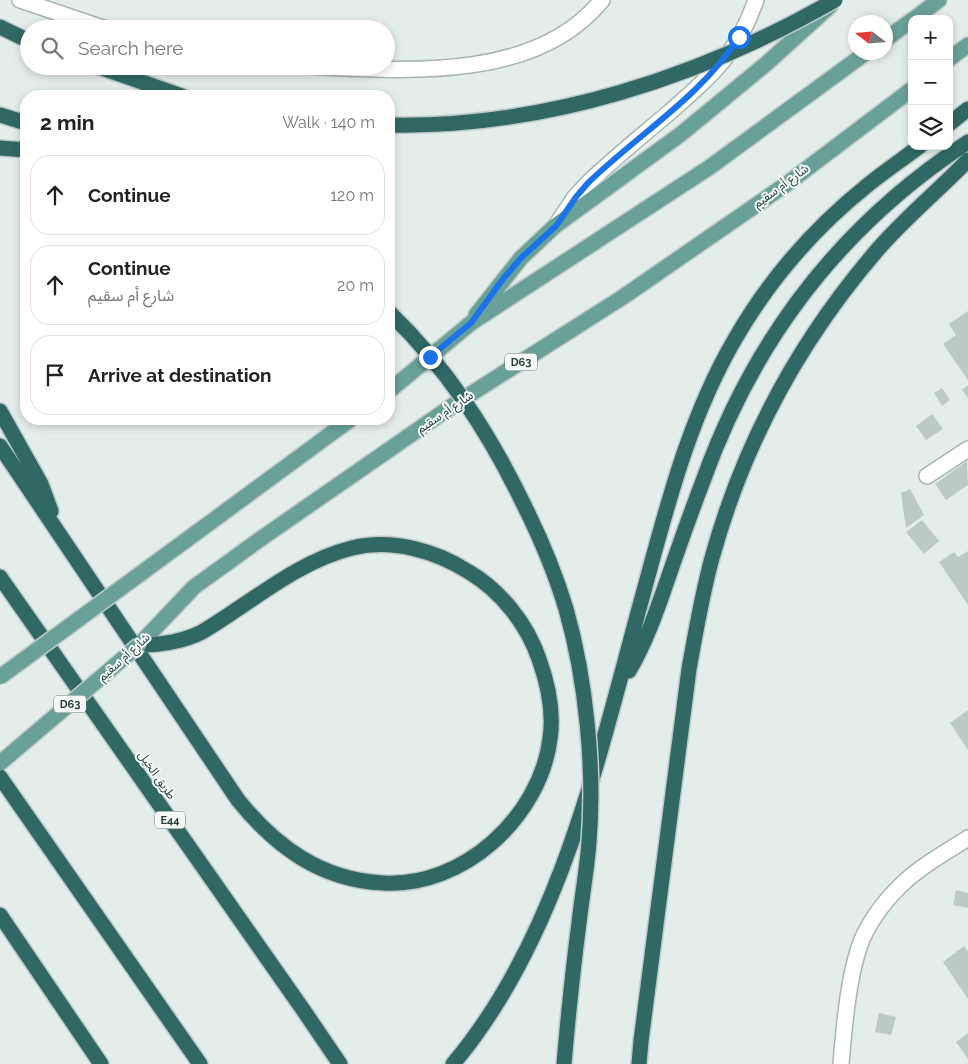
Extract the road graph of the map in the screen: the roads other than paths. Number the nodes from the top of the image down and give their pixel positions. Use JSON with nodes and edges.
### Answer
{"nodes":[{"id":1,"x":20,"y":0,"type":"edge"},
{"id":2,"x":602,"y":0,"type":"edge"},
{"id":3,"x":756,"y":0,"type":"edge"},
{"id":4,"x":836,"y":0,"type":"edge"},
{"id":5,"x":938,"y":0,"type":"edge"},
{"id":6,"x":918,"y":15,"type":"edge"},
{"id":7,"x":79,"y":20,"type":"edge"},
{"id":8,"x":908,"y":23,"type":"edge"},
{"id":9,"x":0,"y":27,"type":"edge"},
{"id":10,"x":893,"y":34,"type":"edge"},
{"id":11,"x":20,"y":37,"type":"edge"},
{"id":12,"x":968,"y":45,"type":"edge"},
{"id":13,"x":953,"y":56,"type":"edge"},
{"id":14,"x":856,"y":60,"type":"edge"},
{"id":15,"x":395,"y":69,"type":"edge"},
{"id":16,"x":121,"y":75,"type":"edge"},
{"id":17,"x":164,"y":90,"type":"edge"},
{"id":18,"x":908,"y":91,"type":"edge"},
{"id":19,"x":968,"y":109,"type":"edge"},
{"id":20,"x":0,"y":115,"type":"edge"},
{"id":21,"x":20,"y":121,"type":"edge"},
{"id":22,"x":953,"y":121,"type":"edge"},
{"id":23,"x":395,"y":125,"type":"edge"},
{"id":24,"x":968,"y":142,"type":"edge"},
{"id":25,"x":0,"y":148,"type":"edge"},
{"id":26,"x":20,"y":150,"type":"edge"},
{"id":27,"x":915,"y":150,"type":"edge"},
{"id":28,"x":968,"y":160,"type":"edge"},
{"id":29,"x":556,"y":226,"type":"junction"},
{"id":30,"x":395,"y":318,"type":"edge"},
{"id":31,"x":471,"y":323,"type":"junction"},
{"id":32,"x":395,"y":385,"type":"edge"},
{"id":33,"x":0,"y":411,"type":"edge"},
{"id":34,"x":343,"y":425,"type":"edge"},
{"id":35,"x":0,"y":446,"type":"edge"},
{"id":36,"x":968,"y":449,"type":"edge"},
{"id":37,"x":927,"y":476,"type":"dead end"},
{"id":38,"x":57,"y":532,"type":"junction"},
{"id":39,"x":0,"y":577,"type":"edge"},
{"id":40,"x":139,"y":645,"type":"junction"},
{"id":41,"x":0,"y":677,"type":"edge"},
{"id":42,"x":616,"y":691,"type":"junction"},
{"id":43,"x":0,"y":763,"type":"edge"},
{"id":44,"x":0,"y":777,"type":"edge"},
{"id":45,"x":968,"y":838,"type":"edge"},
{"id":46,"x":0,"y":915,"type":"edge"},
{"id":47,"x":101,"y":1064,"type":"edge"},
{"id":48,"x":200,"y":1064,"type":"edge"},
{"id":49,"x":340,"y":1064,"type":"edge"},
{"id":50,"x":453,"y":1064,"type":"edge"},
{"id":51,"x":564,"y":1064,"type":"edge"},
{"id":52,"x":639,"y":1064,"type":"edge"},
{"id":53,"x":840,"y":1064,"type":"edge"}],
"edges":[{"from":1,"to":7,"type":"street"},
{"from":2,"to":15,"type":"street"},
{"from":3,"to":29,"type":"street"},
{"from":4,"to":23,"type":"highway","bridge":true},
{"from":4,"to":29,"type":"main road"},
{"from":5,"to":6,"type":"main road"},
{"from":8,"to":10,"type":"main road"},
{"from":9,"to":11,"type":"highway"},
{"from":12,"to":13,"type":"main road"},
{"from":14,"to":31,"type":"main road"},
{"from":16,"to":17,"type":"highway"},
{"from":18,"to":40,"type":"main road","name":"شارع أم سقيم","number":"D63"},
{"from":19,"to":22,"type":"highway"},
{"from":20,"to":21,"type":"highway"},
{"from":24,"to":42,"type":"highway"},
{"from":25,"to":26,"type":"highway"},
{"from":27,"to":42,"type":"highway"},
{"from":28,"to":52,"type":"highway"},
{"from":29,"to":31,"type":"main road"},
{"from":30,"to":51,"type":"highway","bridge":true},
{"from":31,"to":32,"type":"main road"},
{"from":33,"to":38,"type":"highway"},
{"from":34,"to":41,"type":"main road","bridge":true},
{"from":35,"to":38,"type":"highway"},
{"from":36,"to":37,"type":"street"},
{"from":38,"to":40,"type":"highway"},
{"from":39,"to":49,"type":"highway","name":"طريق الخيل","number":"E44"},
{"from":40,"to":43,"type":"main road","name":"شارع أم سقيم","number":"D63","bridge":true},
{"from":42,"to":50,"type":"highway"},
{"from":44,"to":48,"type":"highway"},
{"from":45,"to":53,"type":"street"},
{"from":46,"to":47,"type":"highway"}]}
